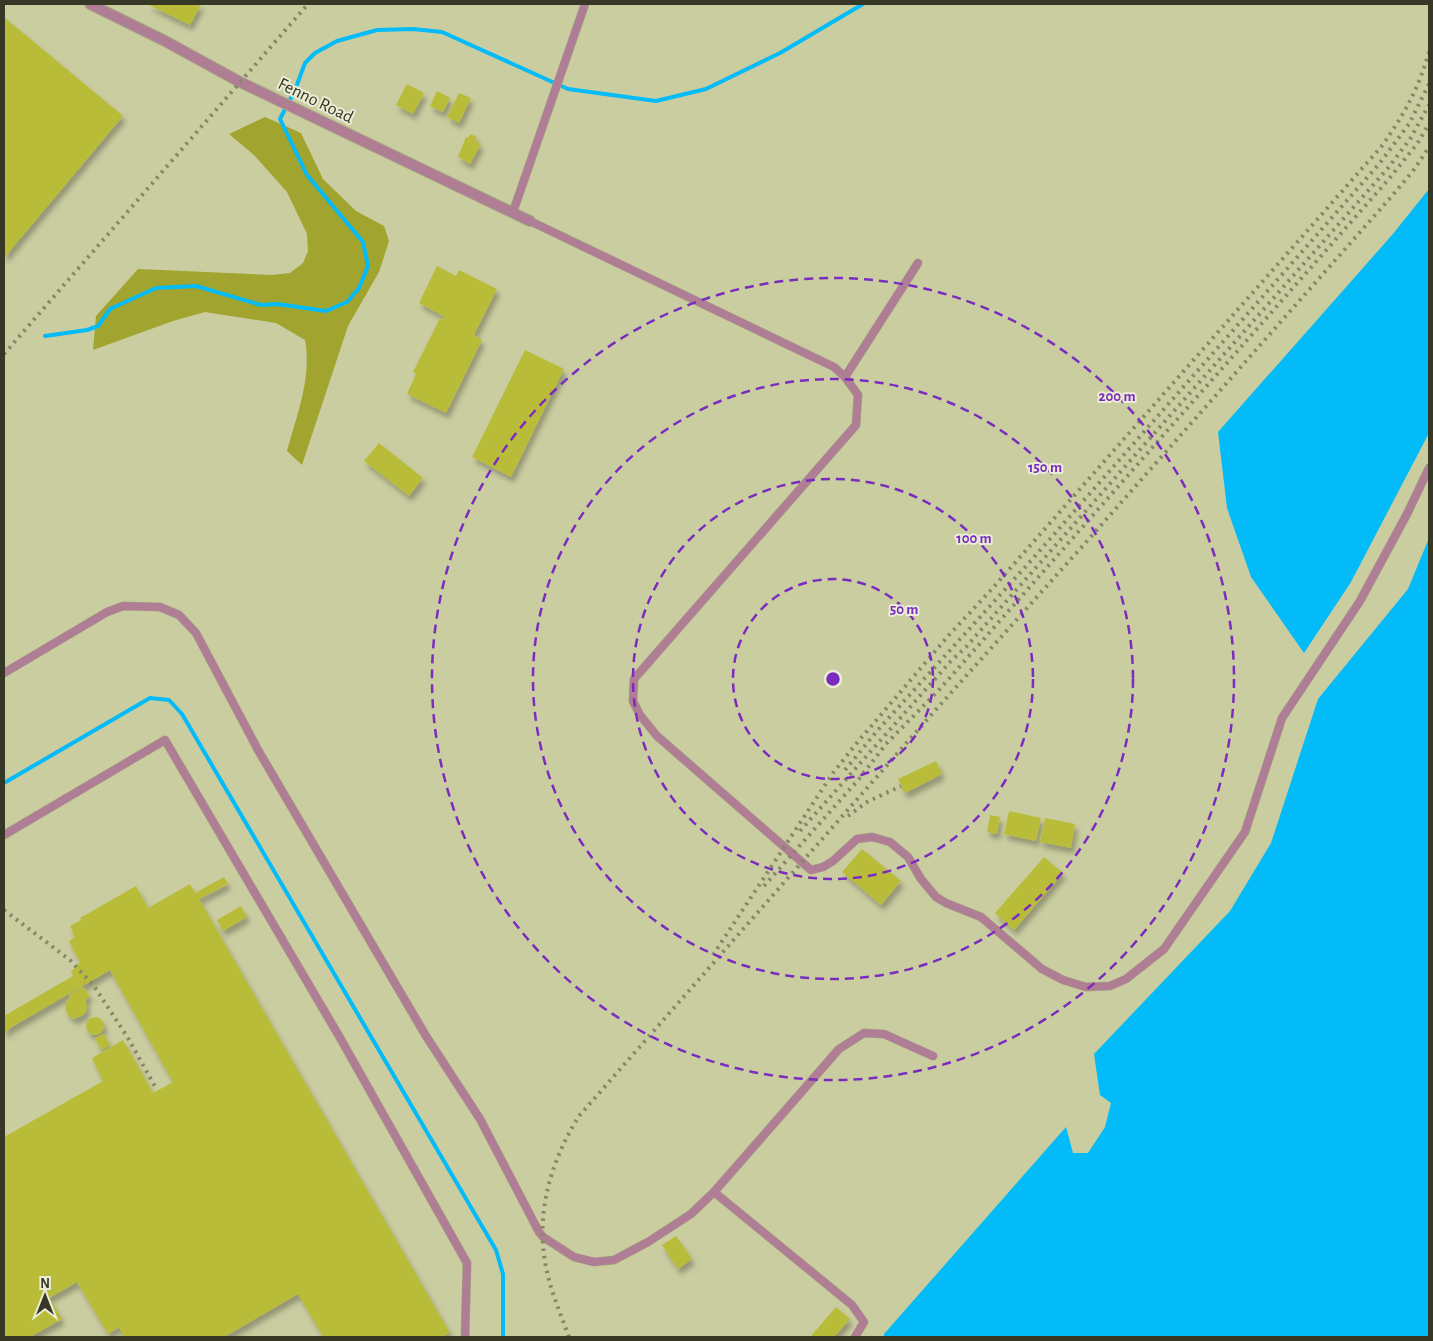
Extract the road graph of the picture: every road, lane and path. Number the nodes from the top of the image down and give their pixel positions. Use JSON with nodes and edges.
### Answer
{"nodes":[{"id":1,"x":90,"y":4,"type":"edge"},
{"id":2,"x":585,"y":4,"type":"edge"},
{"id":3,"x":102,"y":6,"type":"edge"},
{"id":4,"x":513,"y":212,"type":"junction"},
{"id":5,"x":530,"y":222,"type":"joint"},
{"id":6,"x":918,"y":263,"type":"dead end"},
{"id":7,"x":845,"y":377,"type":"junction"},
{"id":8,"x":1429,"y":468,"type":"edge"},
{"id":9,"x":4,"y":674,"type":"edge"},
{"id":10,"x":4,"y":836,"type":"edge"},
{"id":11,"x":933,"y":1056,"type":"dead end"},
{"id":12,"x":714,"y":1192,"type":"junction"},
{"id":13,"x":465,"y":1337,"type":"edge"},
{"id":14,"x":855,"y":1337,"type":"edge"}],
"edges":[{"from":1,"to":3,"type":"street","name":"Fenno Road"},
{"from":2,"to":4,"type":"lane"},
{"from":3,"to":4,"type":"street","name":"Fenno Road"},
{"from":4,"to":5,"type":"street","name":"Fenno Road"},
{"from":5,"to":7,"type":"lane"},
{"from":6,"to":7,"type":"lane"},
{"from":7,"to":8,"type":"lane"},
{"from":9,"to":12,"type":"lane"},
{"from":10,"to":13,"type":"lane"},
{"from":11,"to":12,"type":"lane"},
{"from":12,"to":14,"type":"lane"}]}
